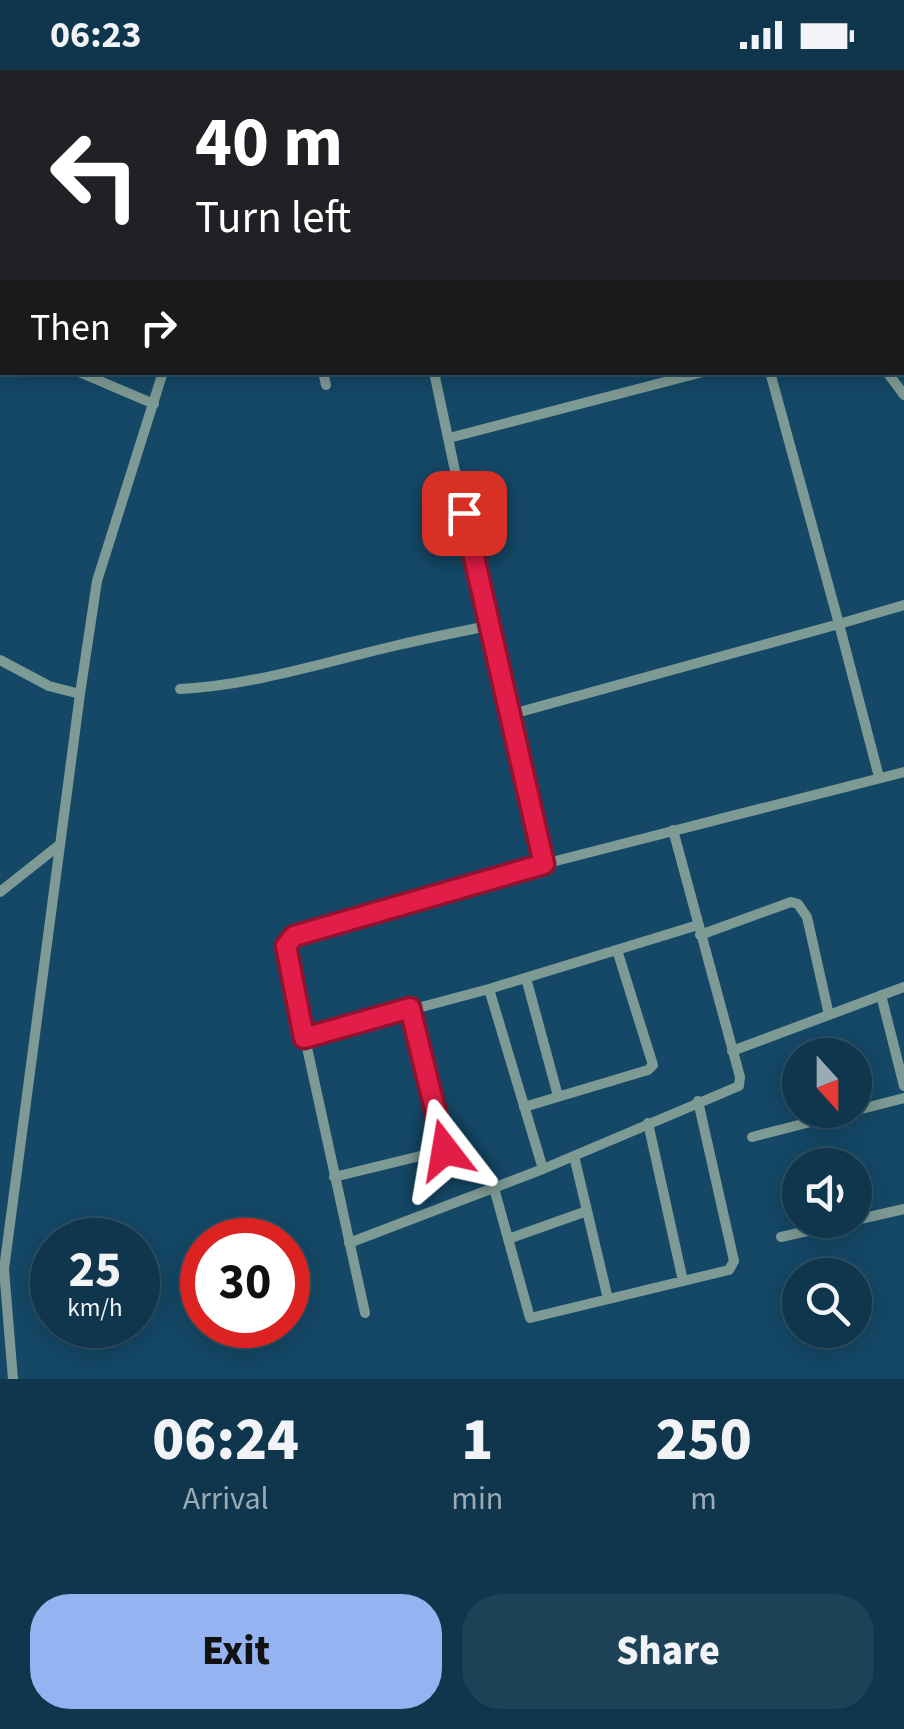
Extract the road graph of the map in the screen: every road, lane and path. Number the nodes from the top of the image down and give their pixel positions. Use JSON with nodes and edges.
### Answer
{"nodes":[{"id":1,"x":86,"y":375,"type":"edge"},
{"id":2,"x":162,"y":375,"type":"edge"},
{"id":3,"x":435,"y":375,"type":"edge"},
{"id":4,"x":691,"y":375,"type":"edge"},
{"id":5,"x":771,"y":375,"type":"edge"},
{"id":6,"x":154,"y":404,"type":"junction"},
{"id":7,"x":449,"y":438,"type":"junction"},
{"id":8,"x":904,"y":605,"type":"edge"},
{"id":9,"x":839,"y":624,"type":"junction"},
{"id":10,"x":488,"y":626,"type":"junction"},
{"id":11,"x":0,"y":660,"type":"edge"},
{"id":12,"x":180,"y":689,"type":"dead end"},
{"id":13,"x":80,"y":694,"type":"junction"},
{"id":14,"x":510,"y":715,"type":"junction"},
{"id":15,"x":904,"y":772,"type":"edge"},
{"id":16,"x":879,"y":777,"type":"junction"},
{"id":17,"x":673,"y":830,"type":"junction"},
{"id":18,"x":58,"y":846,"type":"junction"},
{"id":19,"x":544,"y":864,"type":"junction"},
{"id":20,"x":0,"y":892,"type":"edge"},
{"id":21,"x":699,"y":930,"type":"junction"},
{"id":22,"x":617,"y":950,"type":"junction"},
{"id":23,"x":526,"y":978,"type":"junction"},
{"id":24,"x":904,"y":987,"type":"edge"},
{"id":25,"x":489,"y":989,"type":"junction"},
{"id":26,"x":881,"y":996,"type":"junction"},
{"id":27,"x":410,"y":1008,"type":"junction"},
{"id":28,"x":828,"y":1015,"type":"junction"},
{"id":29,"x":304,"y":1038,"type":"junction"},
{"id":30,"x":732,"y":1051,"type":"junction"},
{"id":31,"x":904,"y":1086,"type":"edge"},
{"id":32,"x":558,"y":1096,"type":"junction"},
{"id":33,"x":904,"y":1098,"type":"edge"},
{"id":34,"x":698,"y":1101,"type":"junction"},
{"id":35,"x":524,"y":1107,"type":"junction"},
{"id":36,"x":648,"y":1123,"type":"junction"},
{"id":37,"x":752,"y":1138,"type":"dead end"},
{"id":38,"x":574,"y":1156,"type":"junction"},
{"id":39,"x":543,"y":1169,"type":"junction"},
{"id":40,"x":334,"y":1177,"type":"junction"},
{"id":41,"x":494,"y":1188,"type":"junction"},
{"id":42,"x":904,"y":1210,"type":"edge"},
{"id":43,"x":588,"y":1211,"type":"junction"},
{"id":44,"x":781,"y":1237,"type":"dead end"},
{"id":45,"x":508,"y":1239,"type":"junction"},
{"id":46,"x":348,"y":1243,"type":"junction"},
{"id":47,"x":683,"y":1281,"type":"junction"},
{"id":48,"x":608,"y":1299,"type":"junction"},
{"id":49,"x":364,"y":1313,"type":"dead end"},
{"id":50,"x":13,"y":1379,"type":"edge"}],
"edges":[{"from":1,"to":6,"type":"street"},
{"from":2,"to":6,"type":"street"},
{"from":3,"to":7,"type":"street"},
{"from":4,"to":7,"type":"street"},
{"from":5,"to":9,"type":"street"},
{"from":6,"to":13,"type":"street"},
{"from":7,"to":10,"type":"street"},
{"from":8,"to":9,"type":"street"},
{"from":9,"to":14,"type":"street"},
{"from":9,"to":16,"type":"street"},
{"from":10,"to":12,"type":"street"},
{"from":10,"to":14,"type":"street"},
{"from":11,"to":13,"type":"street"},
{"from":13,"to":18,"type":"street"},
{"from":14,"to":19,"type":"street"},
{"from":15,"to":16,"type":"street"},
{"from":16,"to":17,"type":"street"},
{"from":17,"to":19,"type":"street"},
{"from":17,"to":21,"type":"street"},
{"from":18,"to":20,"type":"street"},
{"from":18,"to":50,"type":"street"},
{"from":19,"to":29,"type":"street"},
{"from":21,"to":22,"type":"street"},
{"from":21,"to":28,"type":"street"},
{"from":21,"to":30,"type":"street"},
{"from":22,"to":23,"type":"street"},
{"from":22,"to":32,"type":"street"},
{"from":23,"to":25,"type":"street"},
{"from":23,"to":32,"type":"street"},
{"from":24,"to":26,"type":"street"},
{"from":25,"to":27,"type":"street"},
{"from":25,"to":35,"type":"street"},
{"from":26,"to":28,"type":"street"},
{"from":26,"to":31,"type":"street"},
{"from":27,"to":29,"type":"street"},
{"from":27,"to":40,"type":"street"},
{"from":28,"to":30,"type":"street"},
{"from":29,"to":40,"type":"street"},
{"from":30,"to":34,"type":"street"},
{"from":32,"to":35,"type":"street"},
{"from":33,"to":37,"type":"street"},
{"from":34,"to":36,"type":"street"},
{"from":34,"to":47,"type":"street"},
{"from":35,"to":39,"type":"street"},
{"from":36,"to":38,"type":"street"},
{"from":36,"to":47,"type":"street"},
{"from":38,"to":39,"type":"street"},
{"from":38,"to":43,"type":"street"},
{"from":39,"to":41,"type":"street"},
{"from":40,"to":46,"type":"street"},
{"from":41,"to":45,"type":"street"},
{"from":41,"to":46,"type":"street"},
{"from":42,"to":44,"type":"street"},
{"from":43,"to":45,"type":"street"},
{"from":43,"to":48,"type":"street"},
{"from":45,"to":48,"type":"street"},
{"from":46,"to":49,"type":"street"},
{"from":47,"to":48,"type":"street"}]}
